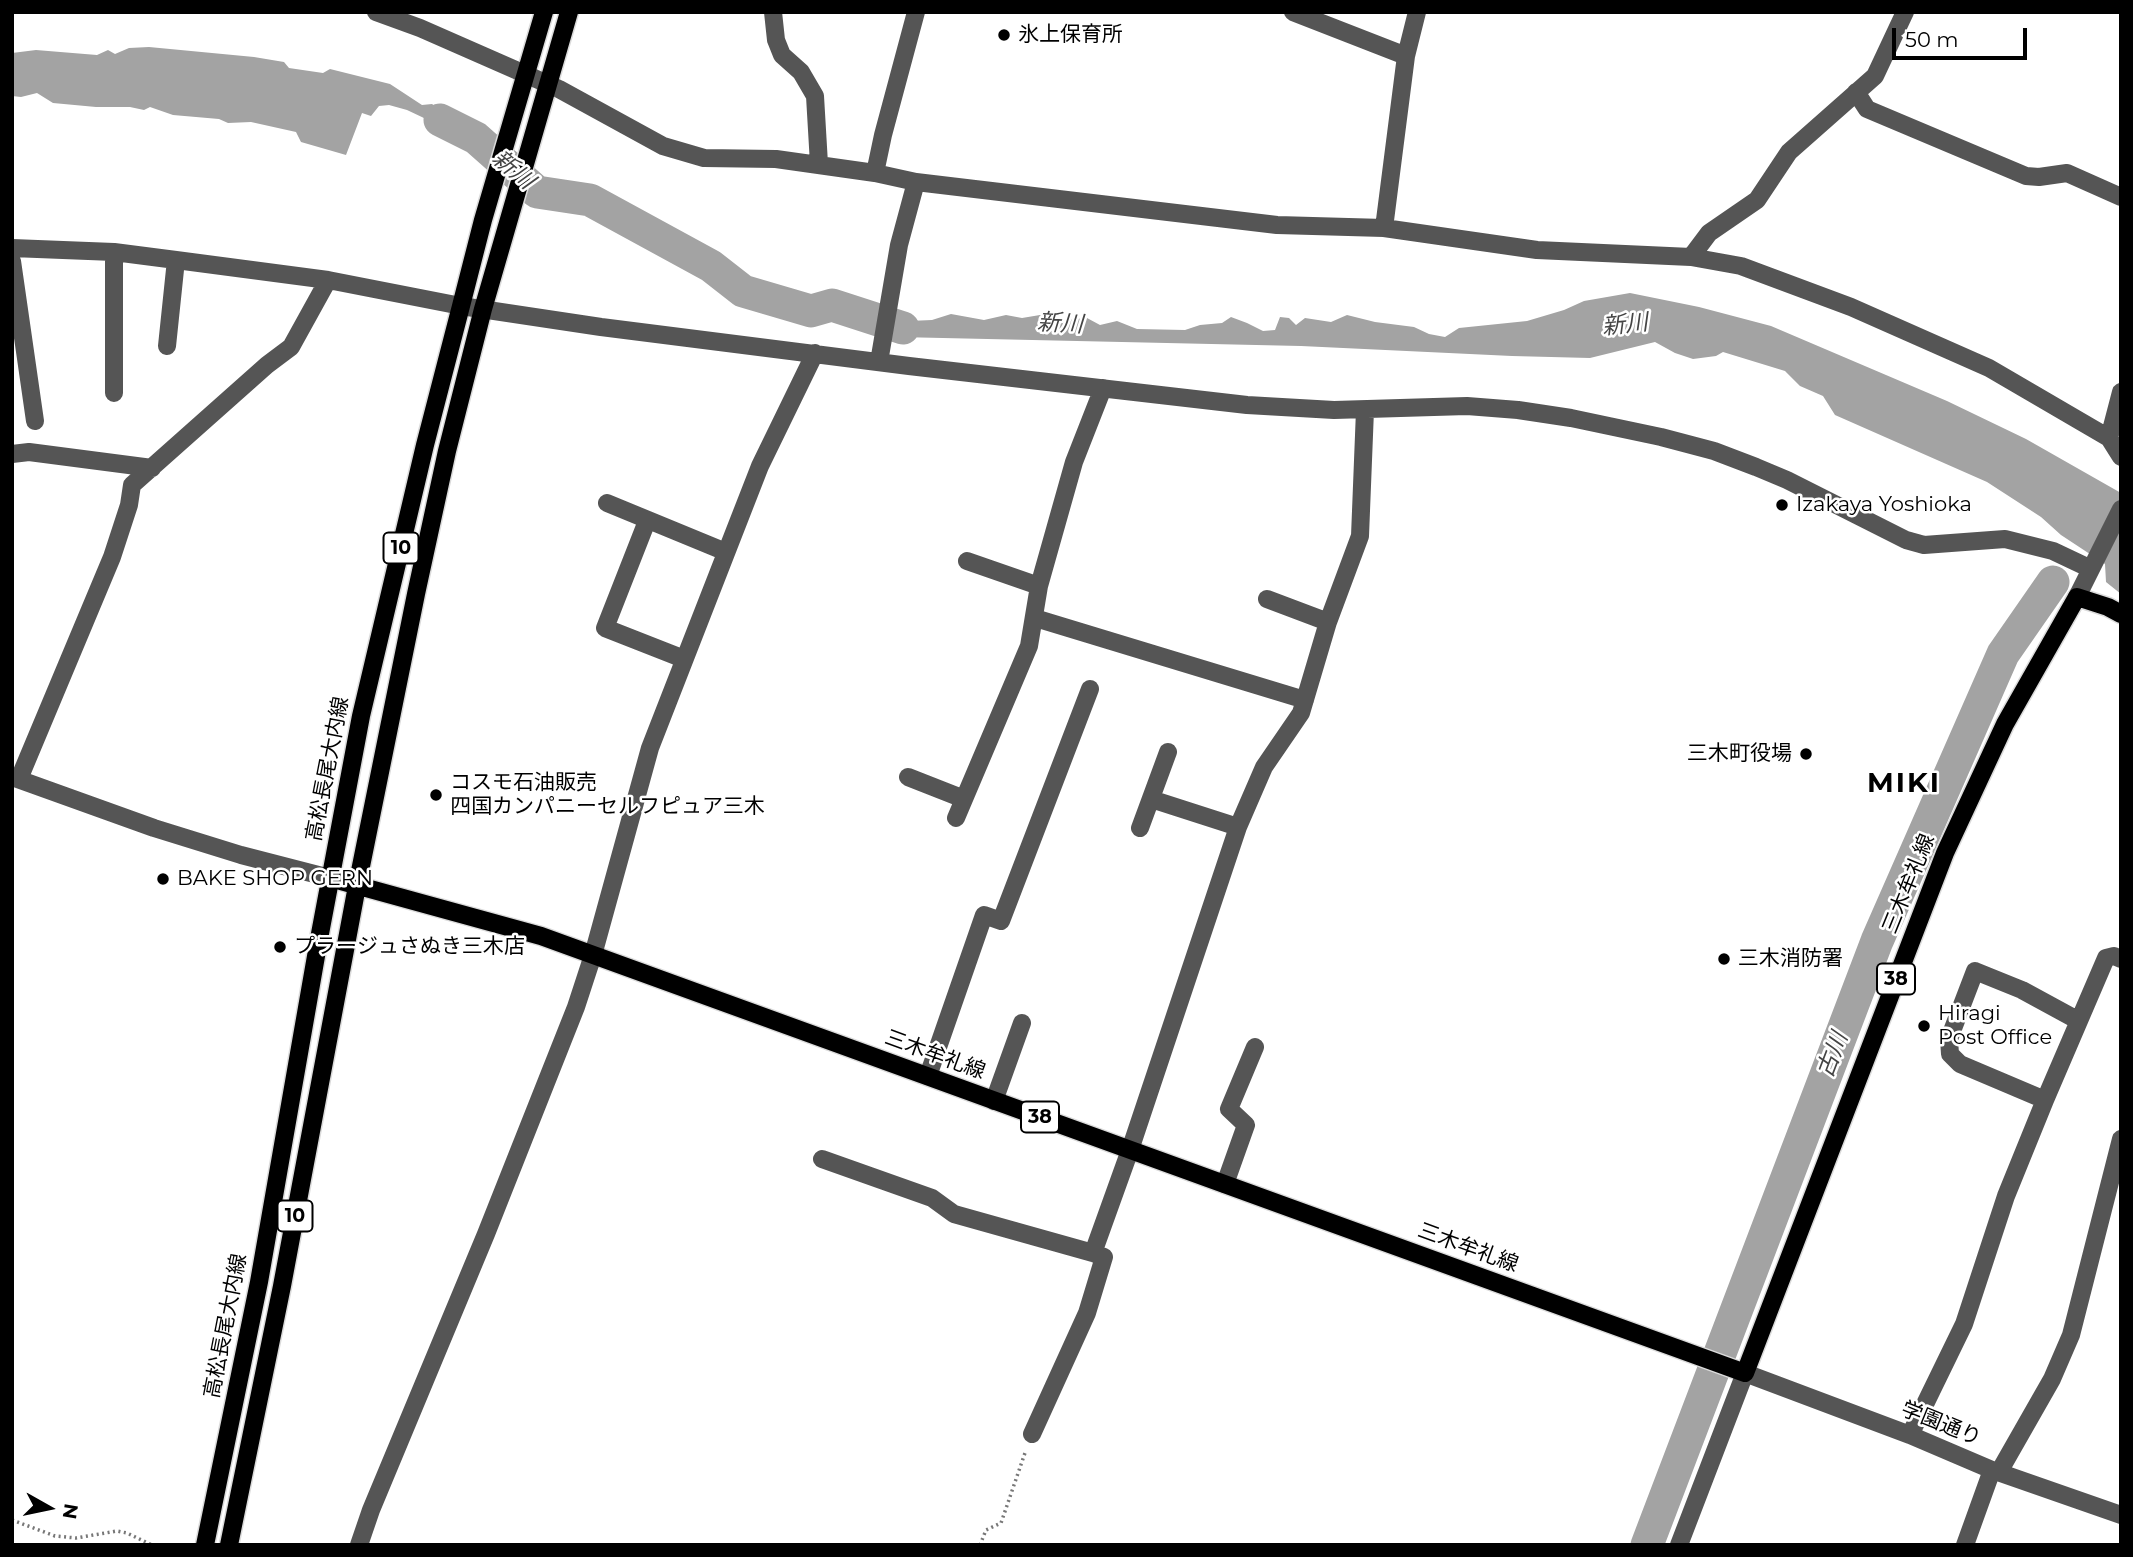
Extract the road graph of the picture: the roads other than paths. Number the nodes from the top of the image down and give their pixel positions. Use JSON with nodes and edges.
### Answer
{"nodes":[{"id":1,"x":376,"y":12,"type":"edge"},
{"id":2,"x":544,"y":12,"type":"edge"},
{"id":3,"x":569,"y":12,"type":"edge"},
{"id":4,"x":773,"y":12,"type":"edge"},
{"id":5,"x":916,"y":12,"type":"edge"},
{"id":6,"x":1293,"y":12,"type":"edge"},
{"id":7,"x":1417,"y":12,"type":"edge"},
{"id":8,"x":1905,"y":12,"type":"edge"},
{"id":9,"x":1406,"y":56,"type":"junction"},
{"id":10,"x":525,"y":75,"type":"junction"},
{"id":11,"x":548,"y":84,"type":"junction"},
{"id":12,"x":1856,"y":92,"type":"junction"},
{"id":13,"x":818,"y":164,"type":"junction"},
{"id":14,"x":875,"y":173,"type":"junction"},
{"id":15,"x":916,"y":182,"type":"junction"},
{"id":16,"x":2121,"y":197,"type":"edge"},
{"id":17,"x":1384,"y":228,"type":"junction"},
{"id":18,"x":12,"y":248,"type":"edge"},
{"id":19,"x":114,"y":252,"type":"junction"},
{"id":20,"x":1690,"y":257,"type":"junction"},
{"id":21,"x":176,"y":260,"type":"junction"},
{"id":22,"x":12,"y":261,"type":"edge"},
{"id":23,"x":328,"y":279,"type":"junction"},
{"id":24,"x":461,"y":306,"type":"junction"},
{"id":25,"x":483,"y":309,"type":"junction"},
{"id":26,"x":167,"y":346,"type":"dead end"},
{"id":27,"x":815,"y":353,"type":"junction"},
{"id":28,"x":879,"y":362,"type":"junction"},
{"id":29,"x":1103,"y":388,"type":"junction"},
{"id":30,"x":2121,"y":392,"type":"edge"},
{"id":31,"x":114,"y":393,"type":"dead end"},
{"id":32,"x":1365,"y":410,"type":"junction"},
{"id":33,"x":35,"y":421,"type":"dead end"},
{"id":34,"x":2109,"y":438,"type":"junction"},
{"id":35,"x":12,"y":454,"type":"edge"},
{"id":36,"x":2121,"y":457,"type":"edge"},
{"id":37,"x":152,"y":468,"type":"junction"},
{"id":38,"x":607,"y":503,"type":"dead end"},
{"id":39,"x":2121,"y":509,"type":"edge"},
{"id":40,"x":647,"y":521,"type":"junction"},
{"id":41,"x":726,"y":552,"type":"junction"},
{"id":42,"x":967,"y":561,"type":"dead end"},
{"id":43,"x":2087,"y":577,"type":"junction"},
{"id":44,"x":1040,"y":586,"type":"junction"},
{"id":45,"x":1267,"y":599,"type":"dead end"},
{"id":46,"x":2121,"y":614,"type":"edge"},
{"id":47,"x":1035,"y":618,"type":"junction"},
{"id":48,"x":1328,"y":622,"type":"junction"},
{"id":49,"x":684,"y":659,"type":"junction"},
{"id":50,"x":1090,"y":690,"type":"dead end"},
{"id":51,"x":1305,"y":700,"type":"junction"},
{"id":52,"x":1168,"y":752,"type":"dead end"},
{"id":53,"x":908,"y":777,"type":"dead end"},
{"id":54,"x":16,"y":778,"type":"edge"},
{"id":55,"x":964,"y":799,"type":"junction"},
{"id":56,"x":1151,"y":799,"type":"junction"},
{"id":57,"x":956,"y":818,"type":"dead end"},
{"id":58,"x":1238,"y":827,"type":"junction"},
{"id":59,"x":1140,"y":828,"type":"dead end"},
{"id":60,"x":330,"y":878,"type":"junction"},
{"id":61,"x":357,"y":886,"type":"junction"},
{"id":62,"x":593,"y":955,"type":"junction"},
{"id":63,"x":2121,"y":959,"type":"edge"},
{"id":64,"x":2079,"y":1021,"type":"junction"},
{"id":65,"x":1022,"y":1023,"type":"dead end"},
{"id":66,"x":1255,"y":1047,"type":"dead end"},
{"id":67,"x":928,"y":1076,"type":"junction"},
{"id":68,"x":2045,"y":1100,"type":"junction"},
{"id":69,"x":995,"y":1101,"type":"junction"},
{"id":70,"x":2121,"y":1139,"type":"edge"},
{"id":71,"x":1130,"y":1150,"type":"junction"},
{"id":72,"x":822,"y":1159,"type":"dead end"},
{"id":73,"x":1225,"y":1184,"type":"junction"},
{"id":74,"x":1093,"y":1253,"type":"junction"},
{"id":75,"x":1745,"y":1373,"type":"junction"},
{"id":76,"x":1031,"y":1434,"type":"road end"},
{"id":77,"x":1910,"y":1435,"type":"junction"},
{"id":78,"x":1996,"y":1471,"type":"junction"},
{"id":79,"x":2121,"y":1515,"type":"edge"},
{"id":80,"x":205,"y":1545,"type":"edge"},
{"id":81,"x":229,"y":1545,"type":"edge"},
{"id":82,"x":359,"y":1545,"type":"edge"},
{"id":83,"x":1679,"y":1545,"type":"edge"},
{"id":84,"x":1965,"y":1545,"type":"edge"}],
"edges":[{"from":1,"to":10,"type":"street"},
{"from":2,"to":10,"type":"main road","name":"高松長尾大内線","number":"10"},
{"from":3,"to":11,"type":"main road","number":"10"},
{"from":4,"to":13,"type":"street"},
{"from":5,"to":14,"type":"street"},
{"from":6,"to":9,"type":"street"},
{"from":7,"to":9,"type":"street"},
{"from":8,"to":12,"type":"street"},
{"from":9,"to":17,"type":"street"},
{"from":10,"to":11,"type":"street"},
{"from":10,"to":24,"type":"main road","name":"高松長尾大内線","number":"10"},
{"from":11,"to":13,"type":"street"},
{"from":11,"to":25,"type":"main road","number":"10"},
{"from":12,"to":16,"type":"street"},
{"from":12,"to":20,"type":"street"},
{"from":13,"to":14,"type":"street"},
{"from":14,"to":15,"type":"street"},
{"from":15,"to":17,"type":"street"},
{"from":15,"to":28,"type":"street"},
{"from":17,"to":20,"type":"street"},
{"from":18,"to":19,"type":"street"},
{"from":19,"to":21,"type":"street"},
{"from":19,"to":31,"type":"street"},
{"from":20,"to":34,"type":"street"},
{"from":21,"to":23,"type":"street"},
{"from":21,"to":26,"type":"street"},
{"from":22,"to":33,"type":"street"},
{"from":23,"to":24,"type":"street"},
{"from":23,"to":37,"type":"street"},
{"from":24,"to":25,"type":"street"},
{"from":24,"to":60,"type":"main road","name":"高松長尾大内線","number":"10"},
{"from":25,"to":27,"type":"street"},
{"from":25,"to":61,"type":"main road","number":"10"},
{"from":27,"to":28,"type":"street"},
{"from":27,"to":41,"type":"street"},
{"from":28,"to":29,"type":"street"},
{"from":29,"to":32,"type":"street"},
{"from":29,"to":44,"type":"street"},
{"from":30,"to":34,"type":"street"},
{"from":32,"to":43,"type":"street"},
{"from":32,"to":48,"type":"street"},
{"from":34,"to":36,"type":"street"},
{"from":35,"to":37,"type":"street"},
{"from":37,"to":54,"type":"street"},
{"from":38,"to":40,"type":"street"},
{"from":39,"to":43,"type":"street"},
{"from":40,"to":41,"type":"street"},
{"from":40,"to":49,"type":"street"},
{"from":41,"to":49,"type":"street"},
{"from":42,"to":44,"type":"street"},
{"from":43,"to":46,"type":"main road"},
{"from":43,"to":75,"type":"main road","name":"三木牟礼線","number":"38"},
{"from":44,"to":47,"type":"street"},
{"from":45,"to":48,"type":"street"},
{"from":47,"to":51,"type":"street"},
{"from":47,"to":55,"type":"street"},
{"from":48,"to":51,"type":"street"},
{"from":49,"to":62,"type":"street"},
{"from":50,"to":67,"type":"street"},
{"from":51,"to":58,"type":"street"},
{"from":52,"to":56,"type":"street"},
{"from":53,"to":55,"type":"street"},
{"from":54,"to":60,"type":"street"},
{"from":55,"to":57,"type":"street"},
{"from":56,"to":58,"type":"street"},
{"from":56,"to":59,"type":"street"},
{"from":58,"to":71,"type":"street"},
{"from":60,"to":61,"type":"main road","name":"三木牟礼線","number":"38"},
{"from":60,"to":80,"type":"main road","name":"高松長尾大内線","number":"10"},
{"from":61,"to":62,"type":"main road","name":"三木牟礼線","number":"38"},
{"from":61,"to":81,"type":"main road","number":"10"},
{"from":62,"to":67,"type":"main road","name":"三木牟礼線","number":"38"},
{"from":62,"to":82,"type":"street"},
{"from":63,"to":64,"type":"street"},
{"from":64,"to":68,"type":"street"},
{"from":64,"to":68,"type":"street"},
{"from":65,"to":69,"type":"street"},
{"from":66,"to":73,"type":"street"},
{"from":67,"to":69,"type":"main road","name":"三木牟礼線","number":"38"},
{"from":68,"to":77,"type":"street"},
{"from":69,"to":71,"type":"main road","name":"三木牟礼線","number":"38"},
{"from":70,"to":78,"type":"street"},
{"from":71,"to":73,"type":"main road","name":"三木牟礼線","number":"38"},
{"from":71,"to":74,"type":"street"},
{"from":72,"to":74,"type":"street"},
{"from":73,"to":75,"type":"main road","name":"三木牟礼線","number":"38"},
{"from":74,"to":76,"type":"street"},
{"from":75,"to":77,"type":"street","name":"学園通り"},
{"from":75,"to":83,"type":"street"},
{"from":77,"to":78,"type":"street","name":"学園通り"},
{"from":78,"to":79,"type":"street","name":"学園通り"},
{"from":78,"to":84,"type":"street"}]}
